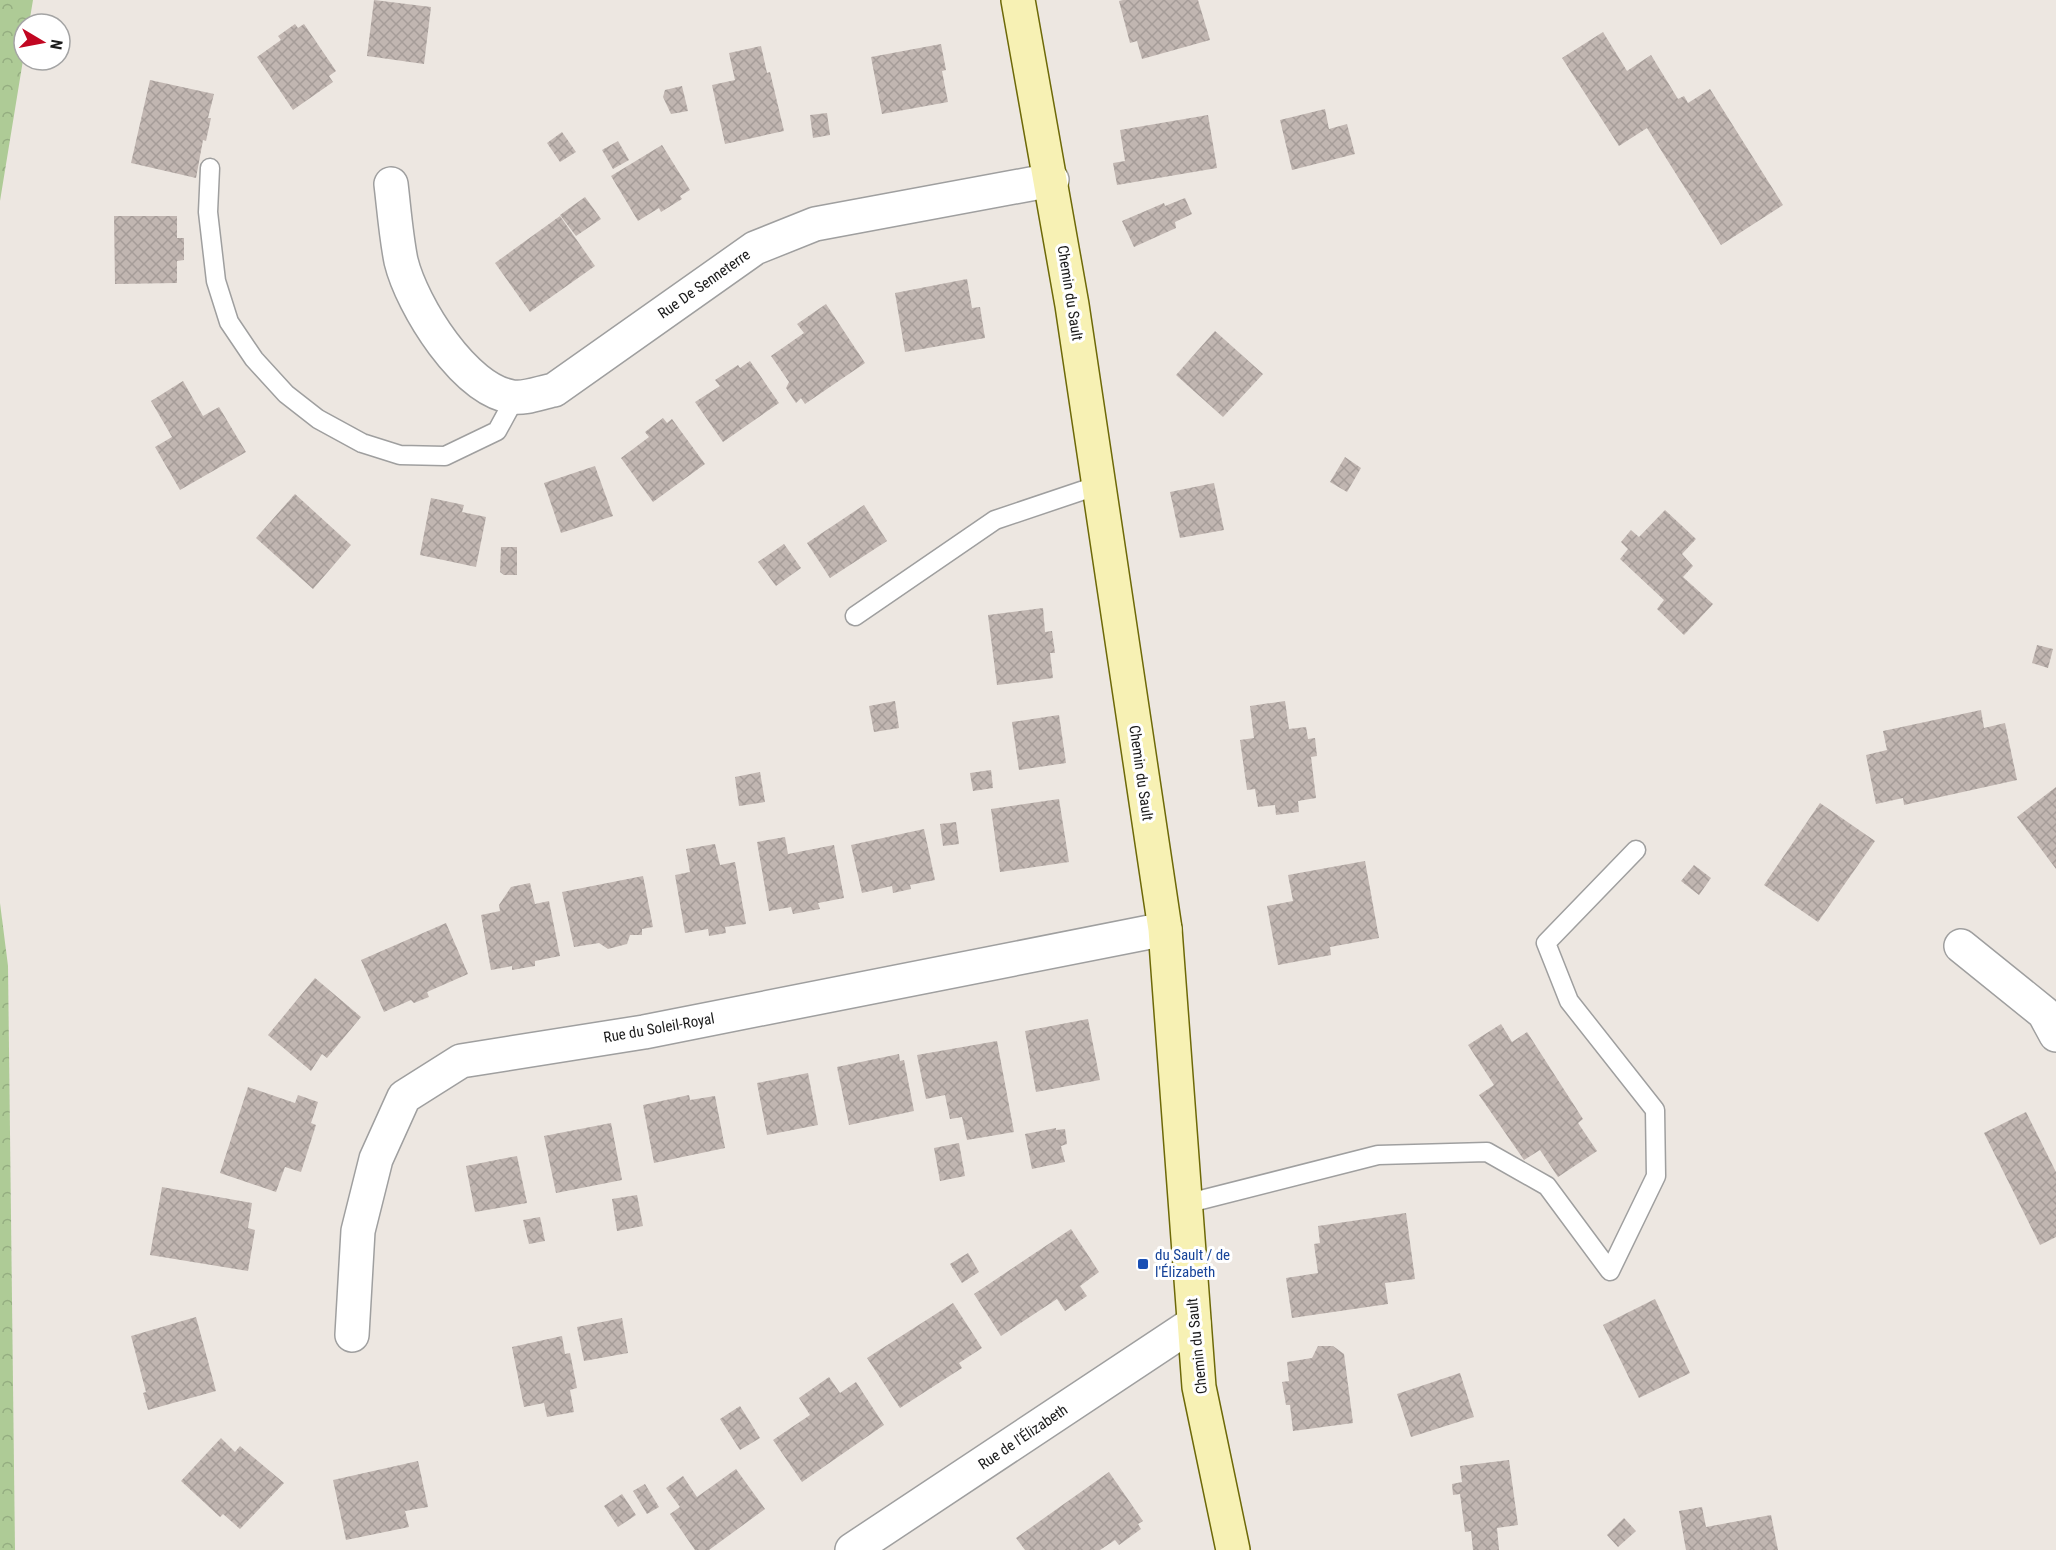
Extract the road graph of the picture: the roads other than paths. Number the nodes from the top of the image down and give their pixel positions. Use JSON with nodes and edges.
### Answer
{"nodes":[{"id":1,"x":1018,"y":0,"type":"edge"},
{"id":2,"x":210,"y":168,"type":"dead end"},
{"id":3,"x":1052,"y":180,"type":"junction"},
{"id":4,"x":391,"y":184,"type":"dead end"},
{"id":5,"x":515,"y":398,"type":"junction"},
{"id":6,"x":1099,"y":485,"type":"junction"},
{"id":7,"x":855,"y":616,"type":"dead end"},
{"id":8,"x":1636,"y":850,"type":"dead end"},
{"id":9,"x":1165,"y":929,"type":"junction"},
{"id":10,"x":1961,"y":946,"type":"dead end"},
{"id":11,"x":2056,"y":1035,"type":"edge"},
{"id":12,"x":1185,"y":1204,"type":"junction"},
{"id":13,"x":1194,"y":1323,"type":"junction"},
{"id":14,"x":351,"y":1335,"type":"dead end"},
{"id":15,"x":852,"y":1550,"type":"edge"},
{"id":16,"x":1233,"y":1550,"type":"edge"}],
"edges":[{"from":1,"to":3,"type":"street","name":"Chemin du Sault"},
{"from":2,"to":5,"type":"lane"},
{"from":3,"to":5,"type":"street","name":"Rue De Senneterre"},
{"from":3,"to":6,"type":"street","name":"Chemin du Sault"},
{"from":4,"to":5,"type":"street"},
{"from":6,"to":7,"type":"lane"},
{"from":6,"to":9,"type":"street","name":"Chemin du Sault"},
{"from":8,"to":12,"type":"lane"},
{"from":9,"to":12,"type":"street","name":"Chemin du Sault"},
{"from":9,"to":14,"type":"street","name":"Rue du Soleil-Royal"},
{"from":10,"to":11,"type":"street"},
{"from":12,"to":13,"type":"street","name":"Chemin du Sault"},
{"from":13,"to":15,"type":"street","name":"Rue de l'Élizabeth"},
{"from":13,"to":16,"type":"street","name":"Chemin du Sault"}]}
